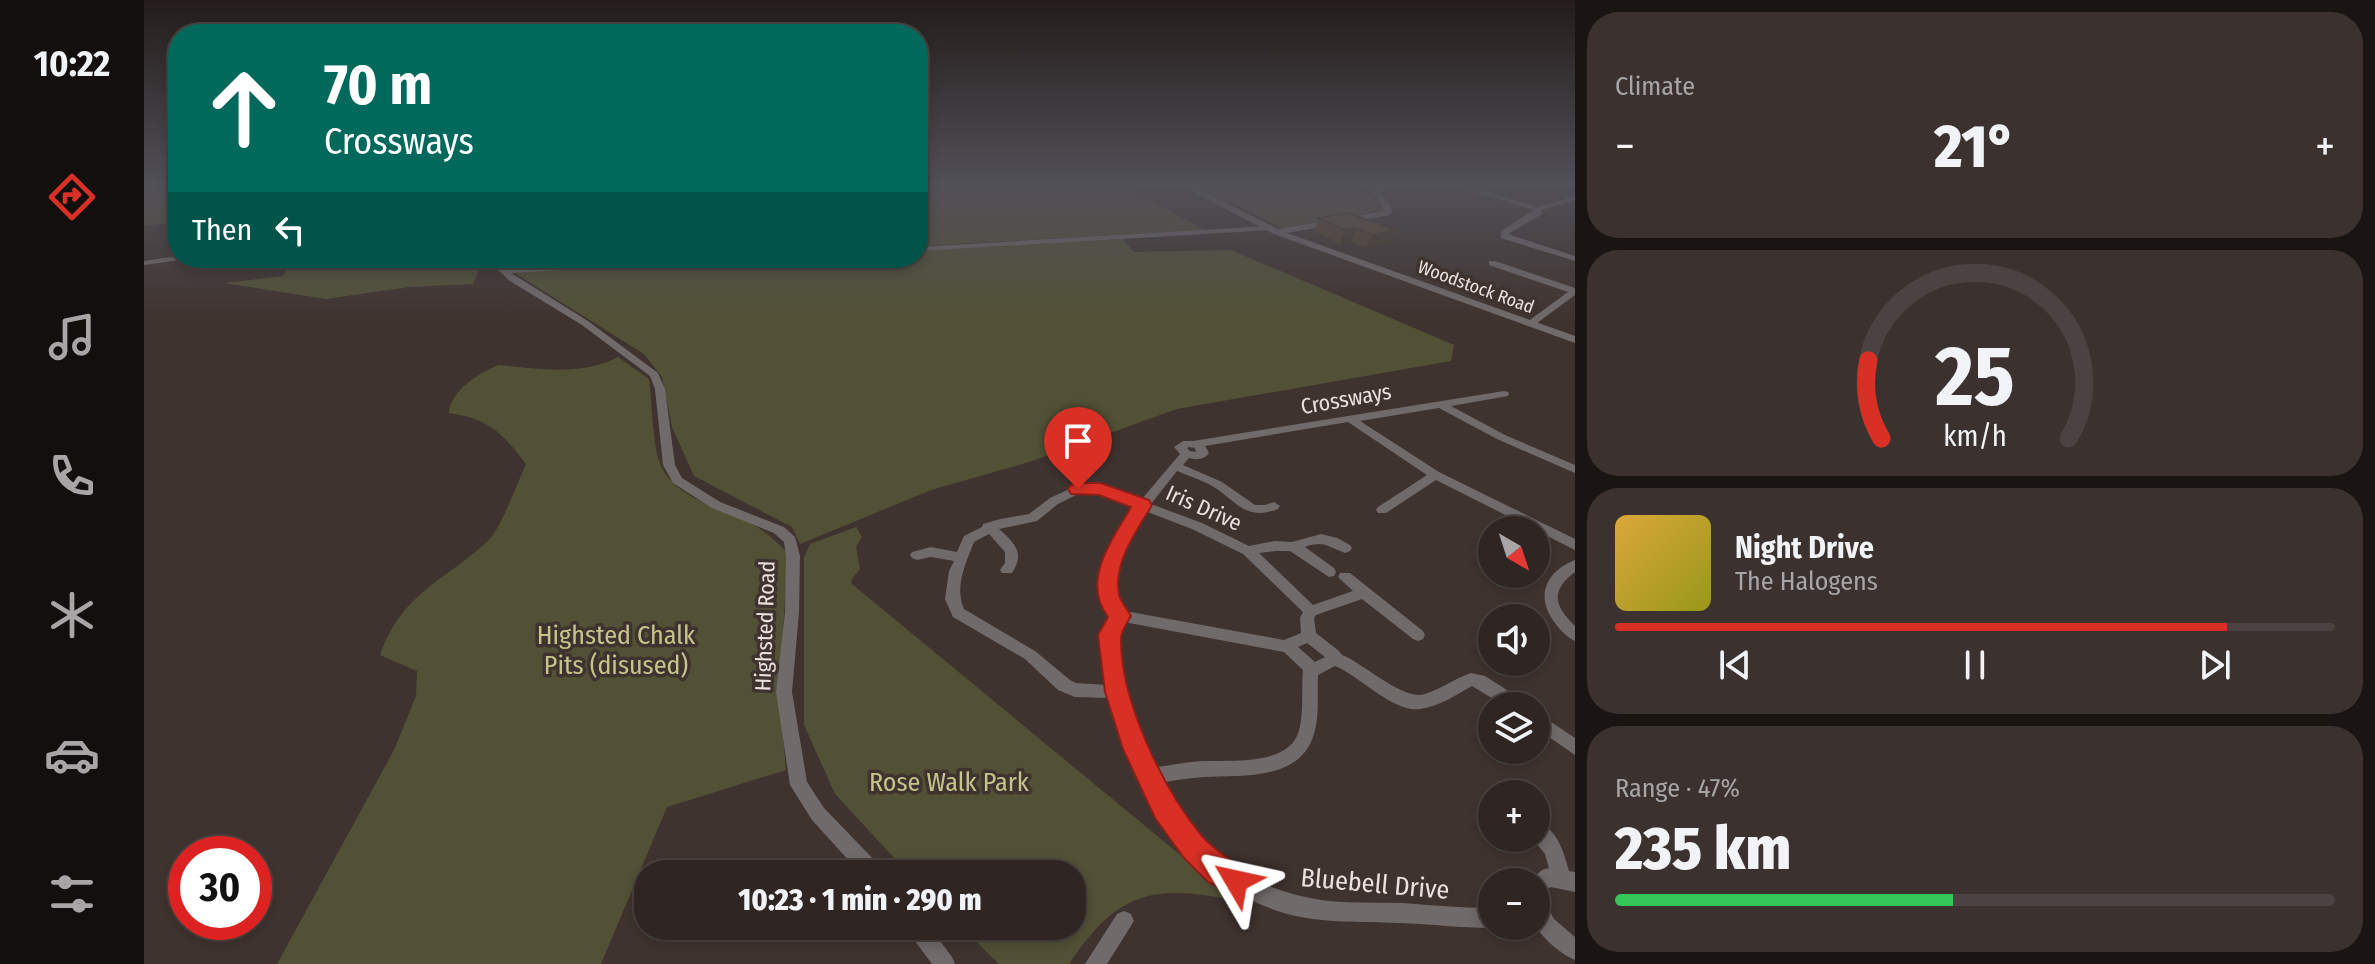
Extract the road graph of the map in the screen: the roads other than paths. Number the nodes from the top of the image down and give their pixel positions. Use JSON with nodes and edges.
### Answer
{"nodes":[{"id":1,"x":1279,"y":229,"type":"edge"},
{"id":2,"x":1511,"y":229,"type":"edge"},
{"id":3,"x":1272,"y":230,"type":"junction"},
{"id":4,"x":928,"y":248,"type":"edge"},
{"id":5,"x":168,"y":259,"type":"edge"},
{"id":6,"x":1575,"y":259,"type":"edge"},
{"id":7,"x":144,"y":263,"type":"edge"},
{"id":8,"x":1492,"y":263,"type":"dead end"},
{"id":9,"x":503,"y":268,"type":"edge"},
{"id":10,"x":1574,"y":291,"type":"edge"},
{"id":11,"x":1530,"y":324,"type":"junction"},
{"id":12,"x":1575,"y":340,"type":"edge"},
{"id":13,"x":1506,"y":393,"type":"dead end"},
{"id":14,"x":1442,"y":405,"type":"junction"},
{"id":15,"x":1352,"y":420,"type":"junction"},
{"id":16,"x":1175,"y":466,"type":"junction"},
{"id":17,"x":1575,"y":469,"type":"edge"},
{"id":18,"x":1435,"y":475,"type":"junction"},
{"id":19,"x":1142,"y":505,"type":"junction"},
{"id":20,"x":1274,"y":506,"type":"dead end"},
{"id":21,"x":1382,"y":510,"type":"dead end"},
{"id":22,"x":988,"y":527,"type":"junction"},
{"id":23,"x":1287,"y":541,"type":"junction"},
{"id":24,"x":1575,"y":545,"type":"edge"},
{"id":25,"x":1345,"y":548,"type":"dead end"},
{"id":26,"x":1248,"y":551,"type":"junction"},
{"id":27,"x":917,"y":555,"type":"dead end"},
{"id":28,"x":961,"y":557,"type":"junction"},
{"id":29,"x":1575,"y":565,"type":"edge"},
{"id":30,"x":1007,"y":570,"type":"dead end"},
{"id":31,"x":1329,"y":572,"type":"dead end"},
{"id":32,"x":1345,"y":577,"type":"dead end"},
{"id":33,"x":1364,"y":593,"type":"junction"},
{"id":34,"x":1311,"y":611,"type":"junction"},
{"id":35,"x":1120,"y":616,"type":"junction"},
{"id":36,"x":1418,"y":635,"type":"dead end"},
{"id":37,"x":1575,"y":635,"type":"edge"},
{"id":38,"x":1309,"y":636,"type":"junction"},
{"id":39,"x":1288,"y":647,"type":"junction"},
{"id":40,"x":1334,"y":659,"type":"junction"},
{"id":41,"x":1311,"y":668,"type":"junction"},
{"id":42,"x":1117,"y":692,"type":"junction"},
{"id":43,"x":1496,"y":692,"type":"edge"},
{"id":44,"x":1550,"y":729,"type":"edge"},
{"id":45,"x":1575,"y":747,"type":"edge"},
{"id":46,"x":1149,"y":777,"type":"junction"},
{"id":47,"x":1550,"y":845,"type":"edge"},
{"id":48,"x":861,"y":860,"type":"edge"},
{"id":49,"x":1568,"y":880,"type":"edge"},
{"id":50,"x":1478,"y":917,"type":"edge"},
{"id":51,"x":1124,"y":921,"type":"dead end"},
{"id":52,"x":1550,"y":928,"type":"edge"},
{"id":53,"x":927,"y":940,"type":"edge"},
{"id":54,"x":1575,"y":950,"type":"edge"},
{"id":55,"x":945,"y":964,"type":"edge"},
{"id":56,"x":1095,"y":964,"type":"edge"}],
"edges":[{"from":1,"to":3,"type":"street"},
{"from":2,"to":6,"type":"street"},
{"from":3,"to":4,"type":"street"},
{"from":3,"to":11,"type":"street","name":"Woodstock Road"},
{"from":5,"to":7,"type":"street"},
{"from":8,"to":10,"type":"street"},
{"from":9,"to":48,"type":"street","name":"Highsted Road"},
{"from":10,"to":11,"type":"street"},
{"from":11,"to":12,"type":"street","name":"Woodstock Road"},
{"from":13,"to":14,"type":"street","name":"Crossways"},
{"from":14,"to":15,"type":"street","name":"Crossways"},
{"from":14,"to":17,"type":"street"},
{"from":15,"to":16,"type":"street","name":"Crossways"},
{"from":15,"to":18,"type":"street"},
{"from":16,"to":19,"type":"street","name":"Crossways"},
{"from":16,"to":20,"type":"street"},
{"from":18,"to":21,"type":"street"},
{"from":18,"to":24,"type":"street"},
{"from":19,"to":22,"type":"street","name":"Iris Drive"},
{"from":19,"to":26,"type":"street","name":"Iris Drive"},
{"from":19,"to":35,"type":"street","name":"Crossways"},
{"from":22,"to":28,"type":"street"},
{"from":22,"to":30,"type":"street"},
{"from":23,"to":25,"type":"street"},
{"from":23,"to":26,"type":"street"},
{"from":23,"to":31,"type":"street"},
{"from":26,"to":34,"type":"street"},
{"from":27,"to":28,"type":"street"},
{"from":28,"to":42,"type":"street"},
{"from":29,"to":37,"type":"street"},
{"from":32,"to":33,"type":"street"},
{"from":33,"to":34,"type":"street"},
{"from":33,"to":36,"type":"street"},
{"from":34,"to":38,"type":"street"},
{"from":35,"to":39,"type":"street"},
{"from":35,"to":42,"type":"street"},
{"from":38,"to":39,"type":"street"},
{"from":38,"to":40,"type":"street"},
{"from":39,"to":41,"type":"street"},
{"from":40,"to":41,"type":"street"},
{"from":40,"to":43,"type":"street"},
{"from":41,"to":46,"type":"street"},
{"from":42,"to":46,"type":"street","name":"Bluebell Drive"},
{"from":44,"to":45,"type":"street"},
{"from":46,"to":50,"type":"street","name":"Bluebell Drive"},
{"from":47,"to":49,"type":"street"},
{"from":51,"to":56,"type":"street"},
{"from":52,"to":54,"type":"street"},
{"from":53,"to":55,"type":"street"}]}
